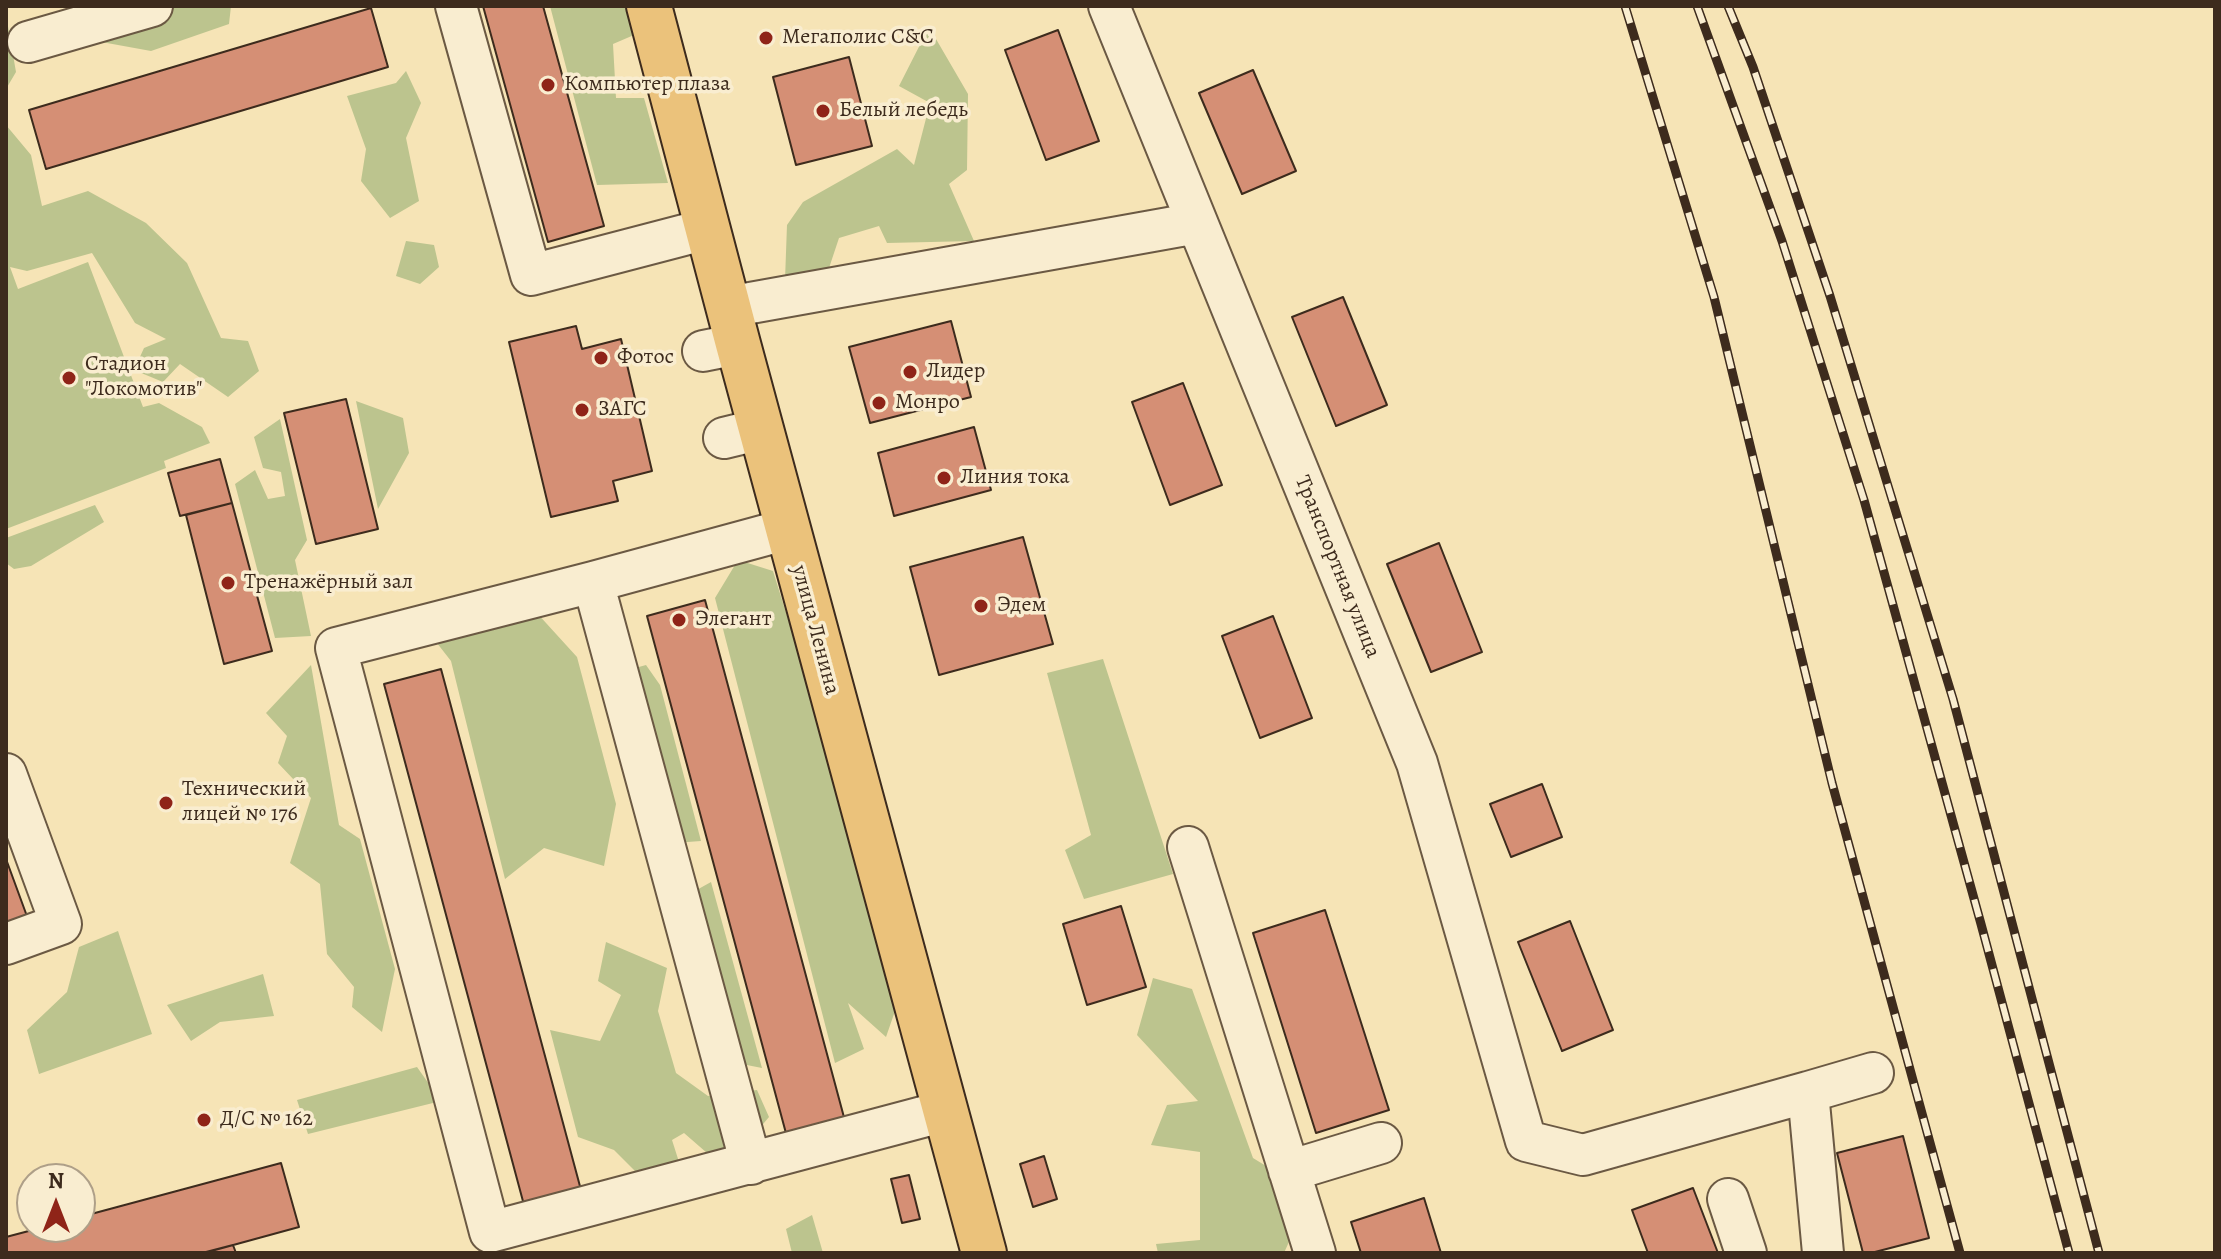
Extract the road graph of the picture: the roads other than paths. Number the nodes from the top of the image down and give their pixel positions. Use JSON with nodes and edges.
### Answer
{"nodes":[{"id":1,"x":152,"y":6,"type":"edge"},
{"id":2,"x":456,"y":6,"type":"edge"},
{"id":3,"x":1109,"y":6,"type":"edge"},
{"id":4,"x":662,"y":20,"type":"edge"},
{"id":5,"x":28,"y":42,"type":"dead end"},
{"id":6,"x":1197,"y":223,"type":"junction"},
{"id":7,"x":707,"y":229,"type":"junction"},
{"id":8,"x":723,"y":334,"type":"junction"},
{"id":9,"x":793,"y":515,"type":"junction"},
{"id":10,"x":593,"y":582,"type":"junction"},
{"id":11,"x":6,"y":774,"type":"edge"},
{"id":12,"x":1188,"y":847,"type":"dead end"},
{"id":13,"x":6,"y":944,"type":"edge"},
{"id":14,"x":1873,"y":1073,"type":"dead end"},
{"id":15,"x":1808,"y":1092,"type":"junction"},
{"id":16,"x":945,"y":1111,"type":"junction"},
{"id":17,"x":1381,"y":1143,"type":"dead end"},
{"id":18,"x":751,"y":1164,"type":"junction"},
{"id":19,"x":1289,"y":1171,"type":"junction"},
{"id":20,"x":1728,"y":1199,"type":"dead end"},
{"id":21,"x":984,"y":1253,"type":"edge"},
{"id":22,"x":1315,"y":1253,"type":"edge"},
{"id":23,"x":1746,"y":1253,"type":"edge"},
{"id":24,"x":1823,"y":1253,"type":"edge"}],
"edges":[{"from":1,"to":5,"type":"street"},
{"from":2,"to":7,"type":"street"},
{"from":3,"to":6,"type":"street","name":"Транспортная улица"},
{"from":4,"to":7,"type":"main road","name":"улица Ленина"},
{"from":6,"to":8,"type":"street"},
{"from":6,"to":15,"type":"street","name":"Транспортная улица"},
{"from":7,"to":8,"type":"main road","name":"улица Ленина"},
{"from":8,"to":9,"type":"main road","name":"улица Ленина"},
{"from":9,"to":10,"type":"street"},
{"from":9,"to":16,"type":"main road","name":"улица Ленина"},
{"from":10,"to":18,"type":"street"},
{"from":10,"to":18,"type":"street"},
{"from":11,"to":13,"type":"street"},
{"from":12,"to":19,"type":"street"},
{"from":14,"to":15,"type":"street"},
{"from":15,"to":24,"type":"street"},
{"from":16,"to":18,"type":"street"},
{"from":16,"to":21,"type":"main road","name":"улица Ленина"},
{"from":17,"to":19,"type":"street"},
{"from":19,"to":22,"type":"street"},
{"from":20,"to":23,"type":"street"}]}
